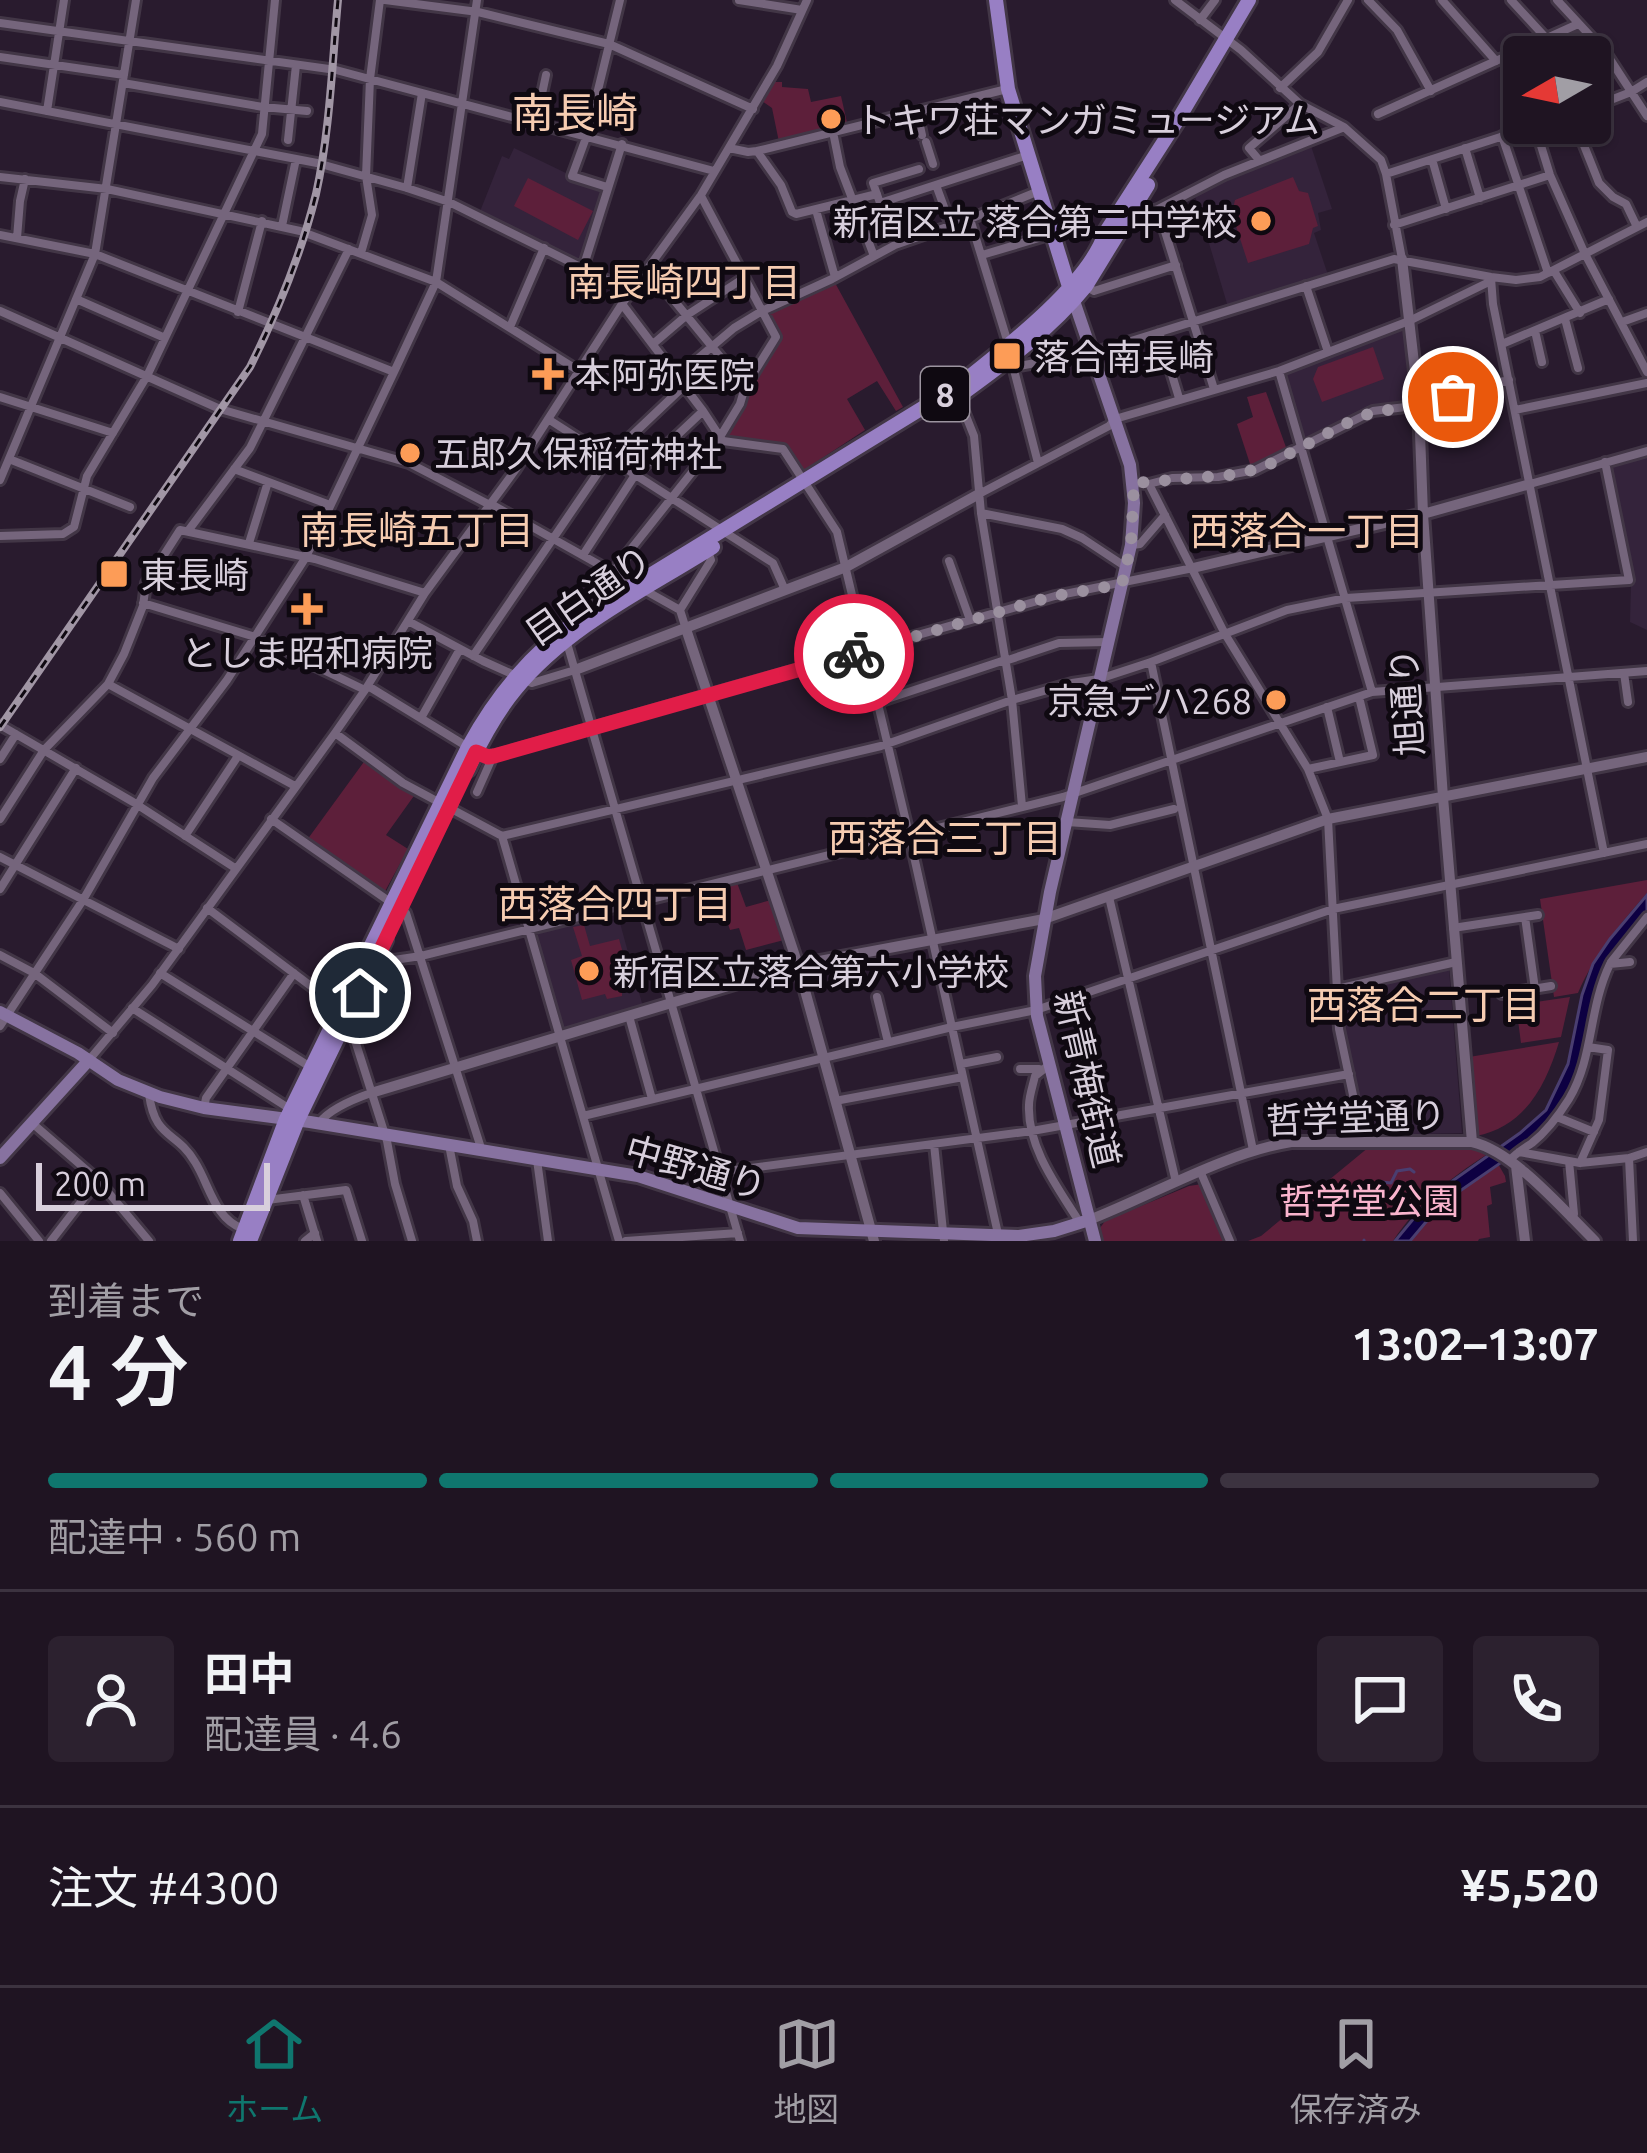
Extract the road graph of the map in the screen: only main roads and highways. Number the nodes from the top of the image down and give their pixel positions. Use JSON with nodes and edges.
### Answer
{"nodes":[{"id":1,"x":996,"y":0,"type":"edge"},
{"id":2,"x":1254,"y":0,"type":"edge"},
{"id":3,"x":1230,"y":42,"type":"junction"},
{"id":4,"x":1056,"y":241,"type":"junction"},
{"id":5,"x":1102,"y":242,"type":"junction"},
{"id":6,"x":1076,"y":291,"type":"junction"},
{"id":7,"x":1010,"y":357,"type":"junction"},
{"id":8,"x":807,"y":484,"type":"junction"},
{"id":9,"x":728,"y":533,"type":"junction"},
{"id":10,"x":641,"y":587,"type":"junction"},
{"id":11,"x":400,"y":909,"type":"junction"},
{"id":12,"x":2,"y":1018,"type":"edge"},
{"id":13,"x":89,"y":1060,"type":"junction"},
{"id":14,"x":292,"y":1117,"type":"junction"},
{"id":15,"x":0,"y":1158,"type":"edge"},
{"id":16,"x":1085,"y":1222,"type":"junction"},
{"id":17,"x":866,"y":1234,"type":"edge"},
{"id":18,"x":245,"y":1237,"type":"edge"},
{"id":19,"x":944,"y":1237,"type":"edge"},
{"id":20,"x":1095,"y":1241,"type":"edge"}],
"edges":[{"from":1,"to":4,"type":"main road"},
{"from":2,"to":3,"type":"main road","number":"8"},
{"from":3,"to":5,"type":"main road","number":"8"},
{"from":3,"to":6,"type":"main road","number":"8"},
{"from":4,"to":5,"type":"main road"},
{"from":4,"to":6,"type":"main road"},
{"from":5,"to":6,"type":"main road","number":"8"},
{"from":6,"to":7,"type":"main road","name":"目白通り","number":"8"},
{"from":6,"to":16,"type":"main road","name":"新青梅街道"},
{"from":7,"to":8,"type":"main road","name":"目白通り","number":"8"},
{"from":7,"to":8,"type":"main road","name":"目白通り","number":"8"},
{"from":8,"to":9,"type":"main road","name":"目白通り","number":"8"},
{"from":9,"to":10,"type":"main road","name":"目白通り","number":"8"},
{"from":9,"to":10,"type":"main road","name":"目白通り","number":"8"},
{"from":10,"to":11,"type":"main road","name":"目白通り","number":"8"},
{"from":11,"to":14,"type":"main road","name":"目白通り","number":"8"},
{"from":11,"to":14,"type":"main road","name":"目白通り","number":"8"},
{"from":12,"to":13,"type":"main road","name":"中野通り"},
{"from":13,"to":14,"type":"main road","name":"中野通り"},
{"from":13,"to":15,"type":"main road"},
{"from":14,"to":17,"type":"main road","name":"中野通り"},
{"from":14,"to":18,"type":"main road","name":"目白通り","number":"8"},
{"from":14,"to":18,"type":"main road","name":"目白通り","number":"8"},
{"from":16,"to":19,"type":"main road","name":"中野通り"},
{"from":16,"to":20,"type":"main road","name":"新青梅街道"},
{"from":17,"to":19,"type":"main road","name":"中野通り"}]}
